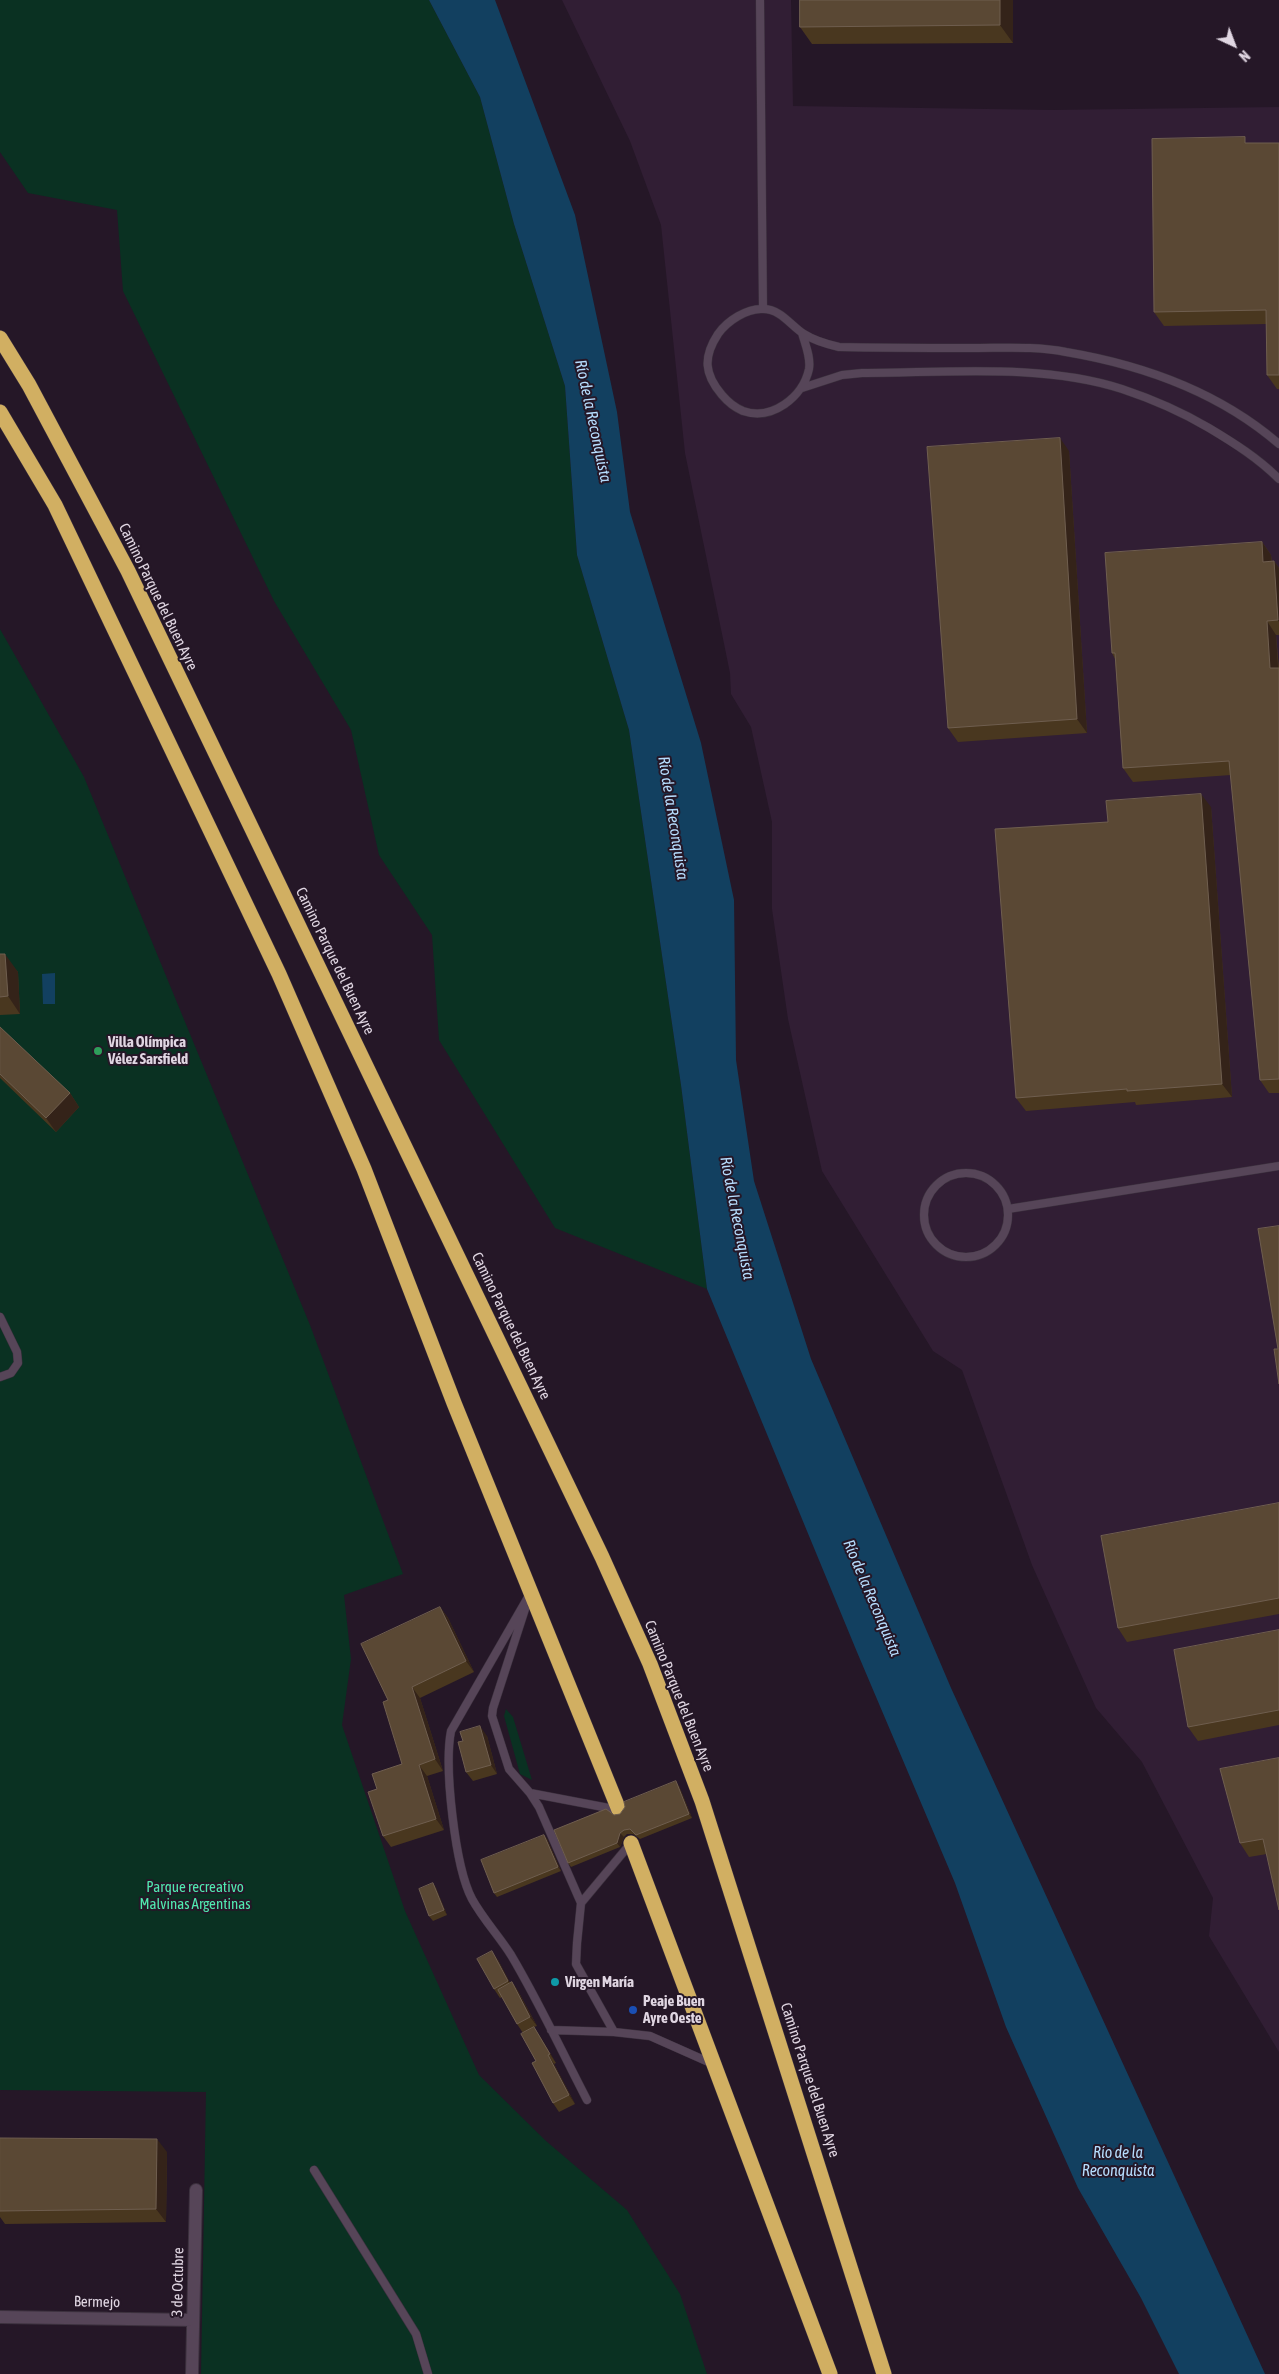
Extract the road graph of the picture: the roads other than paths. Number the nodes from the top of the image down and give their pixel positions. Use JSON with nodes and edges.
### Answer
{"nodes":[{"id":1,"x":760,"y":0,"type":"edge"},
{"id":2,"x":763,"y":308,"type":"junction"},
{"id":3,"x":802,"y":333,"type":"junction"},
{"id":4,"x":0,"y":338,"type":"edge"},
{"id":5,"x":802,"y":388,"type":"junction"},
{"id":6,"x":0,"y":412,"type":"edge"},
{"id":7,"x":1279,"y":444,"type":"edge"},
{"id":8,"x":1279,"y":479,"type":"edge"},
{"id":9,"x":1279,"y":1166,"type":"edge"},
{"id":10,"x":1008,"y":1209,"type":"junction"},
{"id":11,"x":0,"y":1317,"type":"edge"},
{"id":12,"x":0,"y":1377,"type":"edge"},
{"id":13,"x":531,"y":1592,"type":"junction"},
{"id":14,"x":530,"y":1793,"type":"junction"},
{"id":15,"x":619,"y":1810,"type":"joint"},
{"id":16,"x":631,"y":1843,"type":"joint"},
{"id":17,"x":581,"y":1903,"type":"junction"},
{"id":18,"x":552,"y":2030,"type":"junction"},
{"id":19,"x":614,"y":2032,"type":"junction"},
{"id":20,"x":715,"y":2064,"type":"junction"},
{"id":21,"x":587,"y":2100,"type":"dead end"},
{"id":22,"x":314,"y":2170,"type":"dead end"},
{"id":23,"x":196,"y":2190,"type":"dead end"},
{"id":24,"x":0,"y":2317,"type":"edge"},
{"id":25,"x":193,"y":2320,"type":"junction"},
{"id":26,"x":192,"y":2374,"type":"edge"},
{"id":27,"x":428,"y":2374,"type":"edge"},
{"id":28,"x":830,"y":2374,"type":"edge"},
{"id":29,"x":884,"y":2374,"type":"edge"}],
"edges":[{"from":1,"to":2,"type":"lane"},
{"from":2,"to":3,"type":"lane"},
{"from":2,"to":5,"type":"lane"},
{"from":3,"to":5,"type":"lane"},
{"from":3,"to":7,"type":"lane"},
{"from":4,"to":29,"type":"highway","name":"Camino Parque del Buen Ayre"},
{"from":5,"to":8,"type":"lane"},
{"from":6,"to":13,"type":"highway"},
{"from":9,"to":10,"type":"lane"},
{"from":10,"to":10,"type":"lane"},
{"from":11,"to":12,"type":"lane"},
{"from":13,"to":14,"type":"lane"},
{"from":13,"to":15,"type":"highway"},
{"from":13,"to":18,"type":"lane"},
{"from":14,"to":15,"type":"lane"},
{"from":14,"to":17,"type":"lane"},
{"from":16,"to":17,"type":"lane"},
{"from":16,"to":20,"type":"highway"},
{"from":17,"to":19,"type":"lane"},
{"from":18,"to":19,"type":"lane"},
{"from":18,"to":21,"type":"lane"},
{"from":19,"to":20,"type":"lane"},
{"from":20,"to":28,"type":"highway"},
{"from":22,"to":27,"type":"lane"},
{"from":23,"to":25,"type":"street","name":"3 de Octubre"},
{"from":24,"to":25,"type":"street","name":"Bermejo"},
{"from":25,"to":26,"type":"street","name":"3 de Octubre"}]}
